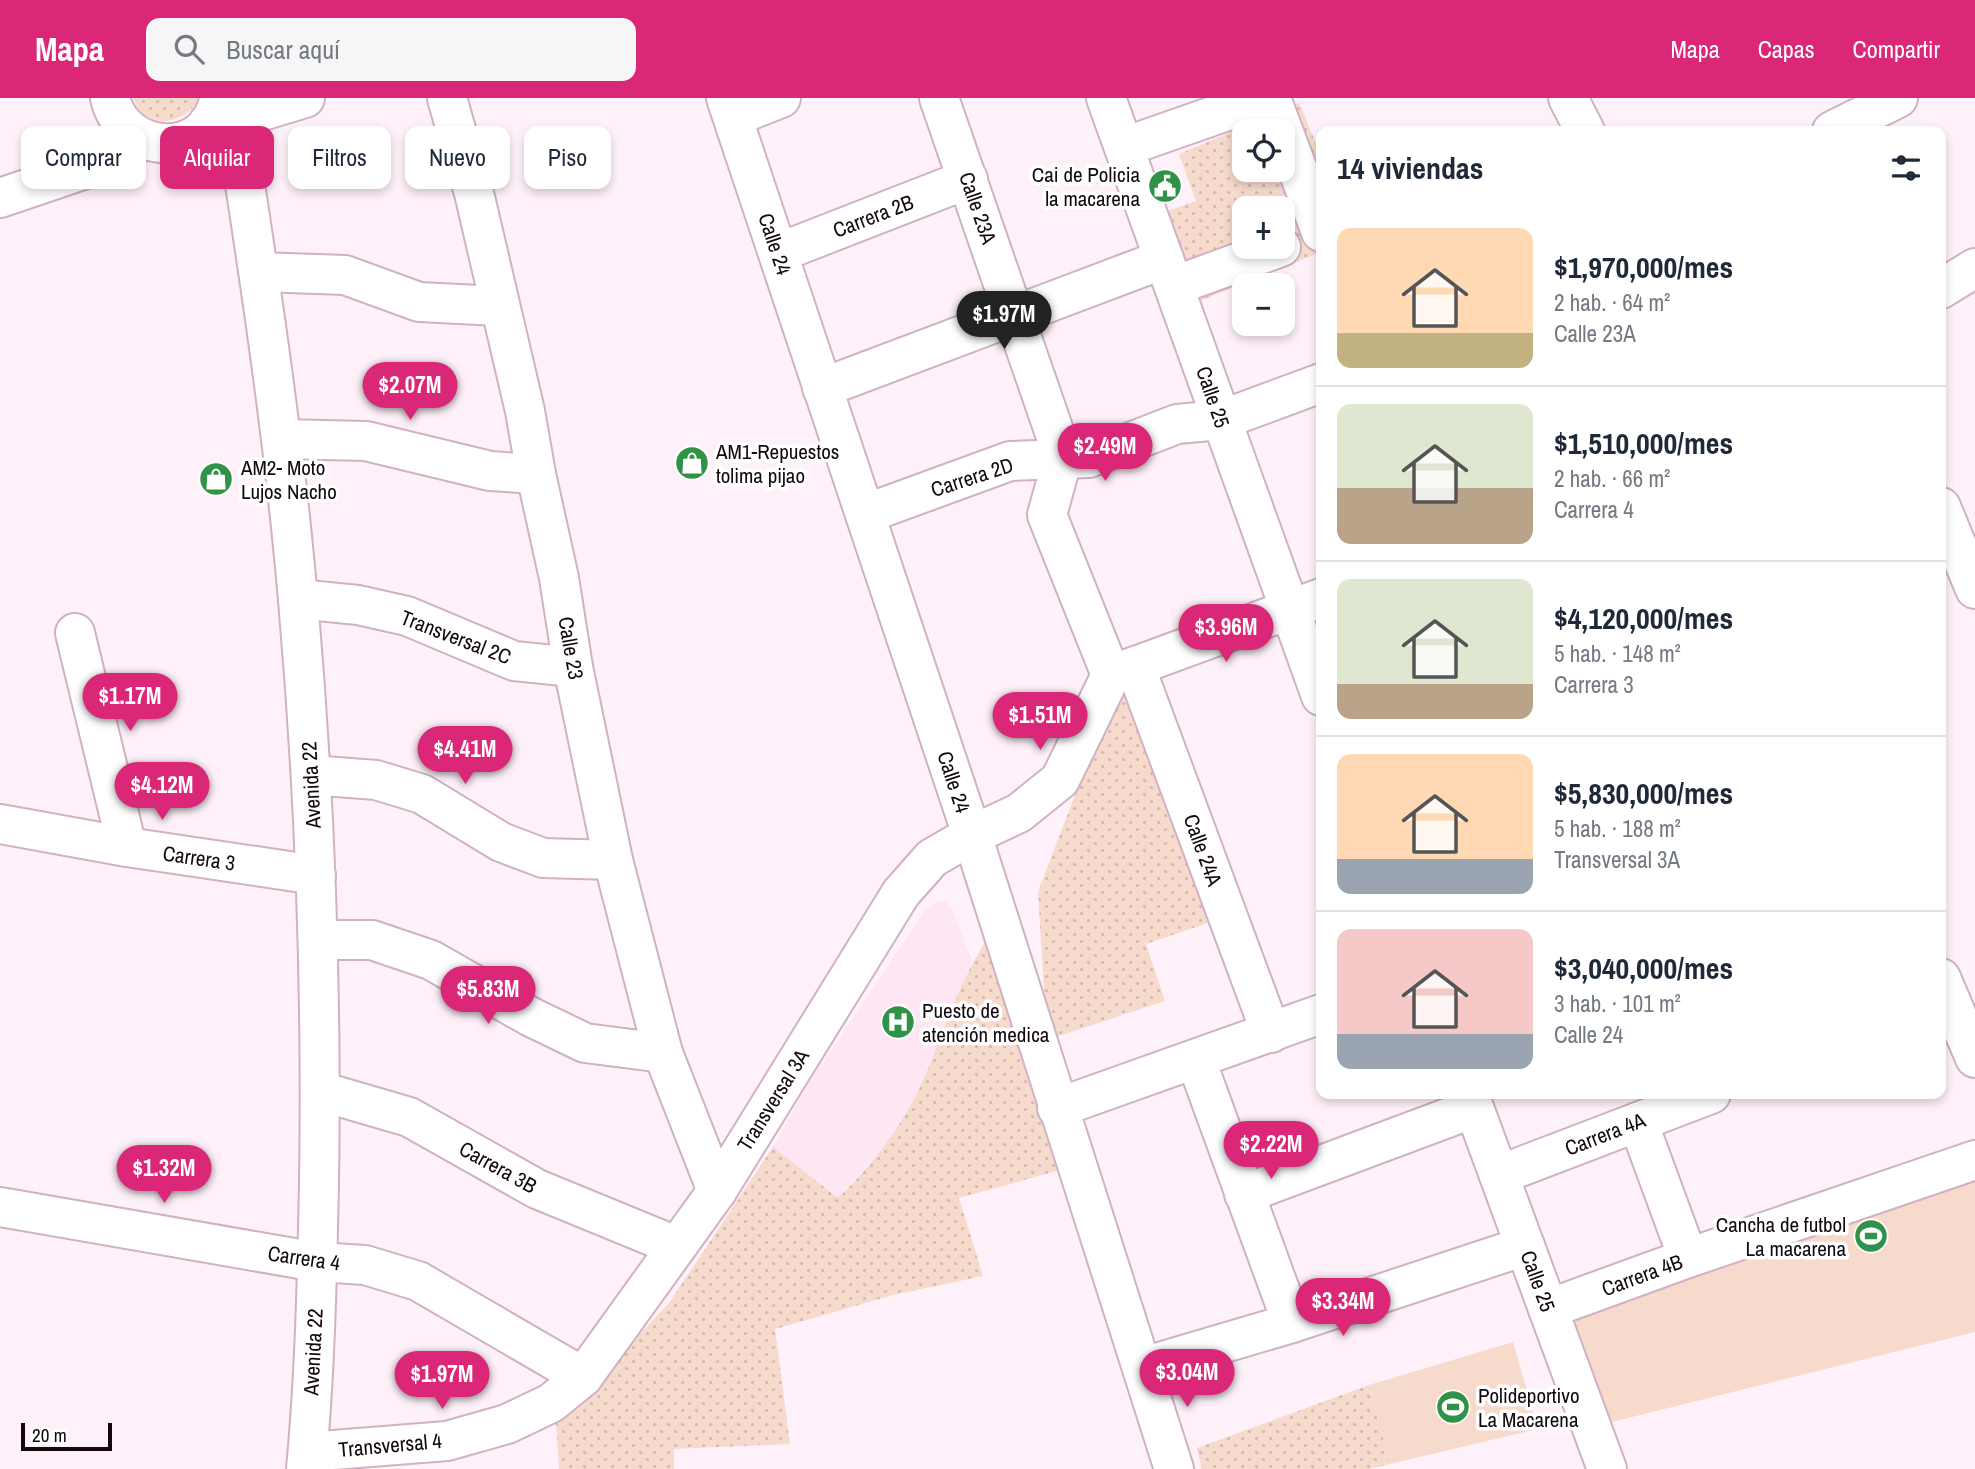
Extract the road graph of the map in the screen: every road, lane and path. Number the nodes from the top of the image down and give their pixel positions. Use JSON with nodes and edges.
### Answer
{"nodes":[{"id":1,"x":110,"y":98,"type":"edge"},
{"id":2,"x":305,"y":98,"type":"edge"},
{"id":3,"x":447,"y":98,"type":"edge"},
{"id":4,"x":781,"y":98,"type":"edge"},
{"id":5,"x":939,"y":98,"type":"edge"},
{"id":6,"x":1106,"y":98,"type":"edge"},
{"id":7,"x":1264,"y":98,"type":"edge"},
{"id":8,"x":1271,"y":98,"type":"edge"},
{"id":9,"x":1568,"y":98,"type":"edge"},
{"id":10,"x":1898,"y":98,"type":"edge"},
{"id":11,"x":729,"y":108,"type":"edge"},
{"id":12,"x":214,"y":112,"type":"edge"},
{"id":13,"x":124,"y":126,"type":"edge"},
{"id":14,"x":1582,"y":126,"type":"edge"},
{"id":15,"x":1842,"y":126,"type":"edge"},
{"id":16,"x":146,"y":140,"type":"edge"},
{"id":17,"x":1124,"y":147,"type":"junction"},
{"id":18,"x":968,"y":179,"type":"junction"},
{"id":19,"x":26,"y":189,"type":"edge"},
{"id":20,"x":0,"y":198,"type":"edge"},
{"id":21,"x":1316,"y":219,"type":"edge"},
{"id":22,"x":1316,"y":234,"type":"edge"},
{"id":23,"x":1295,"y":241,"type":"edge"},
{"id":24,"x":778,"y":253,"type":"junction"},
{"id":25,"x":1232,"y":258,"type":"edge"},
{"id":26,"x":1975,"y":268,"type":"edge"},
{"id":27,"x":259,"y":272,"type":"junction"},
{"id":28,"x":1169,"y":273,"type":"junction"},
{"id":29,"x":1946,"y":286,"type":"edge"},
{"id":30,"x":499,"y":306,"type":"junction"},
{"id":31,"x":1015,"y":315,"type":"junction"},
{"id":32,"x":1316,"y":385,"type":"edge"},
{"id":33,"x":822,"y":388,"type":"junction"},
{"id":34,"x":1221,"y":420,"type":"junction"},
{"id":35,"x":281,"y":439,"type":"junction"},
{"id":36,"x":1063,"y":457,"type":"junction"},
{"id":37,"x":536,"y":474,"type":"junction"},
{"id":38,"x":865,"y":514,"type":"junction"},
{"id":39,"x":1946,"y":519,"type":"edge"},
{"id":40,"x":1975,"y":589,"type":"edge"},
{"id":41,"x":298,"y":599,"type":"junction"},
{"id":42,"x":1305,"y":604,"type":"edge"},
{"id":43,"x":75,"y":633,"type":"dead end"},
{"id":44,"x":573,"y":667,"type":"junction"},
{"id":45,"x":1316,"y":667,"type":"edge"},
{"id":46,"x":1123,"y":670,"type":"junction"},
{"id":47,"x":311,"y":775,"type":"junction"},
{"id":48,"x":0,"y":824,"type":"edge"},
{"id":49,"x":972,"y":835,"type":"junction"},
{"id":50,"x":127,"y":847,"type":"junction"},
{"id":51,"x":613,"y":860,"type":"junction"},
{"id":52,"x":316,"y":874,"type":"junction"},
{"id":53,"x":318,"y":940,"type":"junction"},
{"id":54,"x":1946,"y":999,"type":"edge"},
{"id":55,"x":1316,"y":1016,"type":"edge"},
{"id":56,"x":1272,"y":1033,"type":"junction"},
{"id":57,"x":663,"y":1053,"type":"junction"},
{"id":58,"x":1975,"y":1058,"type":"edge"},
{"id":59,"x":1196,"y":1060,"type":"junction"},
{"id":60,"x":320,"y":1091,"type":"junction"},
{"id":61,"x":1698,"y":1099,"type":"edge"},
{"id":62,"x":1471,"y":1101,"type":"edge"},
{"id":63,"x":1058,"y":1108,"type":"junction"},
{"id":64,"x":1638,"y":1122,"type":"junction"},
{"id":65,"x":1975,"y":1160,"type":"edge"},
{"id":66,"x":1499,"y":1175,"type":"junction"},
{"id":67,"x":717,"y":1191,"type":"junction"},
{"id":68,"x":1244,"y":1194,"type":"junction"},
{"id":69,"x":0,"y":1207,"type":"edge"},
{"id":70,"x":676,"y":1246,"type":"junction"},
{"id":71,"x":1525,"y":1246,"type":"junction"},
{"id":72,"x":1688,"y":1258,"type":"junction"},
{"id":73,"x":317,"y":1262,"type":"junction"},
{"id":74,"x":1548,"y":1309,"type":"junction"},
{"id":75,"x":1292,"y":1323,"type":"junction"},
{"id":76,"x":1143,"y":1367,"type":"junction"},
{"id":77,"x":583,"y":1377,"type":"junction"},
{"id":78,"x":307,"y":1461,"type":"edge"},
{"id":79,"x":1174,"y":1469,"type":"edge"},
{"id":80,"x":1606,"y":1469,"type":"edge"}],
"edges":[{"from":1,"to":13,"type":"street"},
{"from":2,"to":12,"type":"street"},
{"from":3,"to":30,"type":"street","name":"Calle 23"},
{"from":4,"to":11,"type":"street"},
{"from":5,"to":18,"type":"street","name":"Calle 23A"},
{"from":6,"to":17,"type":"street","name":"Calle 25"},
{"from":7,"to":17,"type":"street"},
{"from":8,"to":21,"type":"street"},
{"from":9,"to":14,"type":"street"},
{"from":10,"to":15,"type":"street"},
{"from":11,"to":24,"type":"street","name":"Calle 24"},
{"from":12,"to":16,"type":"street"},
{"from":12,"to":27,"type":"street","name":"Avenida 22"},
{"from":17,"to":28,"type":"street","name":"Calle 25"},
{"from":18,"to":24,"type":"street","name":"Carrera 2B"},
{"from":18,"to":31,"type":"street","name":"Calle 23A"},
{"from":19,"to":20,"type":"street"},
{"from":22,"to":23,"type":"street"},
{"from":24,"to":33,"type":"street","name":"Calle 24"},
{"from":25,"to":28,"type":"street"},
{"from":26,"to":29,"type":"street"},
{"from":27,"to":30,"type":"street"},
{"from":27,"to":35,"type":"street","name":"Avenida 22"},
{"from":28,"to":31,"type":"street"},
{"from":28,"to":34,"type":"street","name":"Calle 25"},
{"from":30,"to":37,"type":"street","name":"Calle 23"},
{"from":31,"to":33,"type":"street"},
{"from":31,"to":36,"type":"street","name":"Calle 23A"},
{"from":32,"to":34,"type":"street","name":"Carrera 2D"},
{"from":33,"to":38,"type":"street","name":"Calle 24"},
{"from":34,"to":36,"type":"street","name":"Carrera 2D"},
{"from":34,"to":42,"type":"street","name":"Calle 25"},
{"from":35,"to":37,"type":"street"},
{"from":35,"to":41,"type":"street","name":"Avenida 22"},
{"from":36,"to":38,"type":"street","name":"Carrera 2D"},
{"from":36,"to":46,"type":"street"},
{"from":37,"to":44,"type":"street","name":"Calle 23"},
{"from":38,"to":49,"type":"street","name":"Calle 24"},
{"from":39,"to":40,"type":"street"},
{"from":41,"to":44,"type":"street","name":"Transversal 2C"},
{"from":41,"to":47,"type":"street","name":"Avenida 22"},
{"from":42,"to":45,"type":"street","name":"Calle 25"},
{"from":42,"to":46,"type":"street"},
{"from":43,"to":50,"type":"street"},
{"from":44,"to":51,"type":"street","name":"Calle 23"},
{"from":46,"to":49,"type":"street"},
{"from":46,"to":56,"type":"street","name":"Calle 24A"},
{"from":47,"to":51,"type":"street"},
{"from":47,"to":52,"type":"street","name":"Avenida 22"},
{"from":48,"to":50,"type":"street","name":"Carrera 3"},
{"from":49,"to":63,"type":"street","name":"Calle 24"},
{"from":49,"to":67,"type":"street","name":"Transversal 3A"},
{"from":50,"to":52,"type":"street","name":"Carrera 3"},
{"from":51,"to":57,"type":"street","name":"Calle 23"},
{"from":52,"to":53,"type":"street","name":"Avenida 22"},
{"from":53,"to":57,"type":"street"},
{"from":53,"to":60,"type":"street","name":"Avenida 22"},
{"from":54,"to":58,"type":"street"},
{"from":55,"to":56,"type":"street"},
{"from":56,"to":59,"type":"street"},
{"from":57,"to":67,"type":"street","name":"Calle 23"},
{"from":59,"to":63,"type":"street"},
{"from":59,"to":68,"type":"street"},
{"from":60,"to":70,"type":"street","name":"Carrera 3B"},
{"from":60,"to":73,"type":"street","name":"Avenida 22"},
{"from":61,"to":64,"type":"street","name":"Carrera 4A"},
{"from":62,"to":66,"type":"street","name":"Calle 25"},
{"from":62,"to":68,"type":"street"},
{"from":63,"to":76,"type":"street","name":"Calle 24"},
{"from":64,"to":66,"type":"street","name":"Carrera 4A"},
{"from":64,"to":72,"type":"street"},
{"from":65,"to":72,"type":"street","name":"Carrera 4B"},
{"from":66,"to":71,"type":"street","name":"Calle 25"},
{"from":67,"to":70,"type":"street","name":"Transversal 3A"},
{"from":68,"to":75,"type":"street"},
{"from":69,"to":73,"type":"street","name":"Carrera 4"},
{"from":70,"to":77,"type":"street","name":"Transversal 3A"},
{"from":71,"to":74,"type":"street","name":"Calle 25"},
{"from":71,"to":75,"type":"street"},
{"from":72,"to":74,"type":"street","name":"Carrera 4B"},
{"from":73,"to":77,"type":"street","name":"Carrera 4"},
{"from":73,"to":78,"type":"street","name":"Avenida 22"},
{"from":74,"to":80,"type":"street","name":"Calle 25"},
{"from":75,"to":76,"type":"street"},
{"from":76,"to":79,"type":"street","name":"Calle 24"},
{"from":77,"to":78,"type":"street","name":"Transversal 4"}]}
